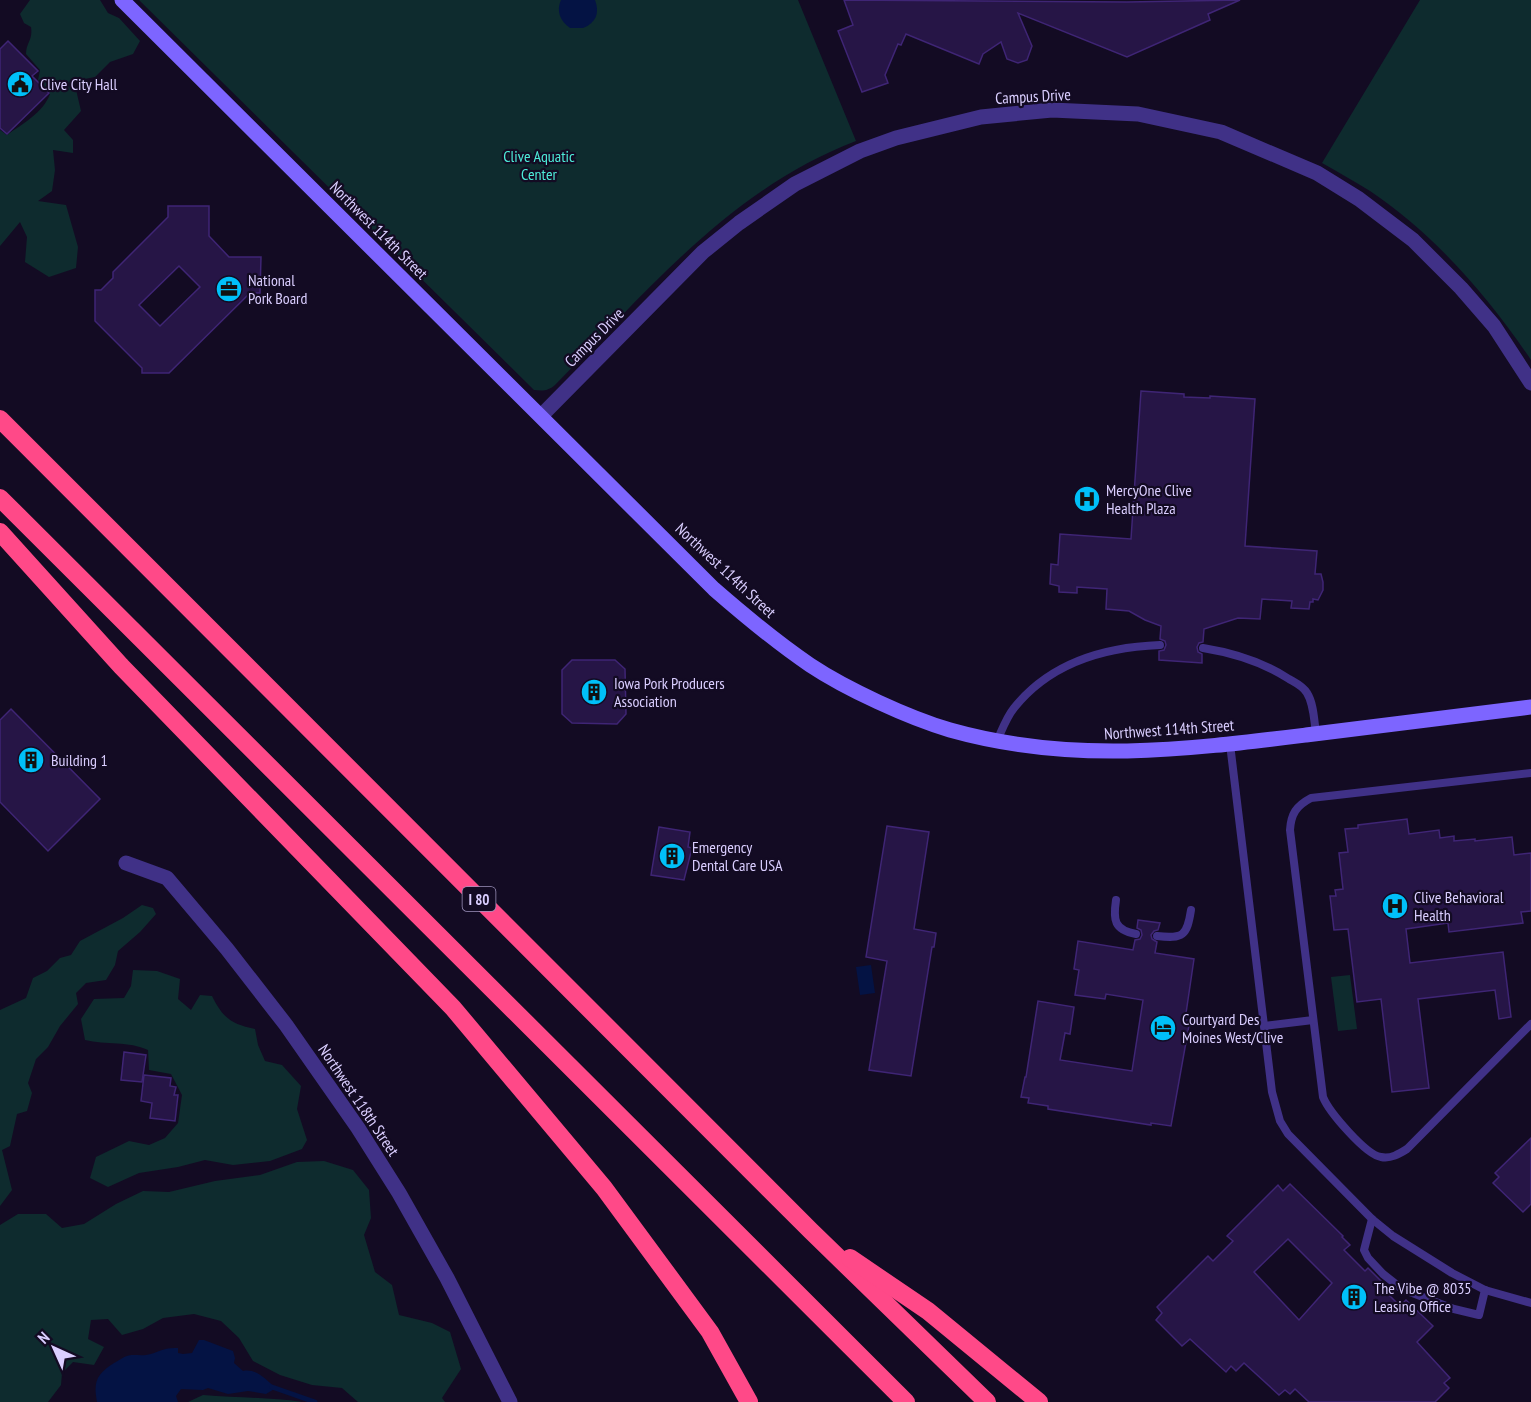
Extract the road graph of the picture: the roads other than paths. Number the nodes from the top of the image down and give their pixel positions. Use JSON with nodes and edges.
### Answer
{"nodes":[{"id":1,"x":122,"y":0,"type":"edge"},
{"id":2,"x":1531,"y":383,"type":"edge"},
{"id":3,"x":541,"y":416,"type":"junction"},
{"id":4,"x":0,"y":419,"type":"edge"},
{"id":5,"x":0,"y":498,"type":"edge"},
{"id":6,"x":0,"y":532,"type":"edge"},
{"id":7,"x":1160,"y":645,"type":"dead end"},
{"id":8,"x":1203,"y":648,"type":"dead end"},
{"id":9,"x":1531,"y":706,"type":"edge"},
{"id":10,"x":1316,"y":733,"type":"junction"},
{"id":11,"x":997,"y":741,"type":"junction"},
{"id":12,"x":1230,"y":744,"type":"junction"},
{"id":13,"x":1531,"y":773,"type":"edge"},
{"id":14,"x":126,"y":863,"type":"dead end"},
{"id":15,"x":1116,"y":900,"type":"dead end"},
{"id":16,"x":1191,"y":910,"type":"dead end"},
{"id":17,"x":1136,"y":934,"type":"dead end"},
{"id":18,"x":1157,"y":936,"type":"dead end"},
{"id":19,"x":1313,"y":1020,"type":"junction"},
{"id":20,"x":1531,"y":1024,"type":"edge"},
{"id":21,"x":1264,"y":1026,"type":"junction"},
{"id":22,"x":1372,"y":1219,"type":"junction"},
{"id":23,"x":811,"y":1231,"type":"junction"},
{"id":24,"x":1485,"y":1290,"type":"junction"},
{"id":25,"x":1531,"y":1303,"type":"edge"},
{"id":26,"x":960,"y":1377,"type":"junction"},
{"id":27,"x":510,"y":1402,"type":"edge"},
{"id":28,"x":748,"y":1402,"type":"edge"},
{"id":29,"x":906,"y":1402,"type":"edge"},
{"id":30,"x":982,"y":1402,"type":"edge"},
{"id":31,"x":987,"y":1402,"type":"edge"},
{"id":32,"x":1039,"y":1402,"type":"edge"}],
"edges":[{"from":1,"to":3,"type":"street","name":"Northwest 114th Street"},
{"from":2,"to":3,"type":"street","name":"Campus Drive"},
{"from":3,"to":11,"type":"street","name":"Northwest 114th Street"},
{"from":4,"to":23,"type":"highway","number":"I 80"},
{"from":5,"to":29,"type":"highway"},
{"from":6,"to":28,"type":"highway"},
{"from":7,"to":11,"type":"lane"},
{"from":8,"to":10,"type":"lane"},
{"from":9,"to":10,"type":"street","name":"Northwest 114th Street"},
{"from":10,"to":12,"type":"street","name":"Northwest 114th Street"},
{"from":11,"to":12,"type":"street","name":"Northwest 114th Street"},
{"from":12,"to":21,"type":"lane"},
{"from":13,"to":19,"type":"lane"},
{"from":14,"to":27,"type":"street","name":"Northwest 118th Street"},
{"from":15,"to":17,"type":"lane"},
{"from":16,"to":18,"type":"lane"},
{"from":19,"to":20,"type":"lane"},
{"from":19,"to":21,"type":"lane"},
{"from":21,"to":22,"type":"lane"},
{"from":22,"to":24,"type":"lane"},
{"from":22,"to":24,"type":"lane"},
{"from":23,"to":26,"type":"highway","number":"I 80"},
{"from":23,"to":32,"type":"highway"},
{"from":24,"to":25,"type":"lane"},
{"from":26,"to":30,"type":"highway"},
{"from":26,"to":31,"type":"highway","number":"I 80"}]}
